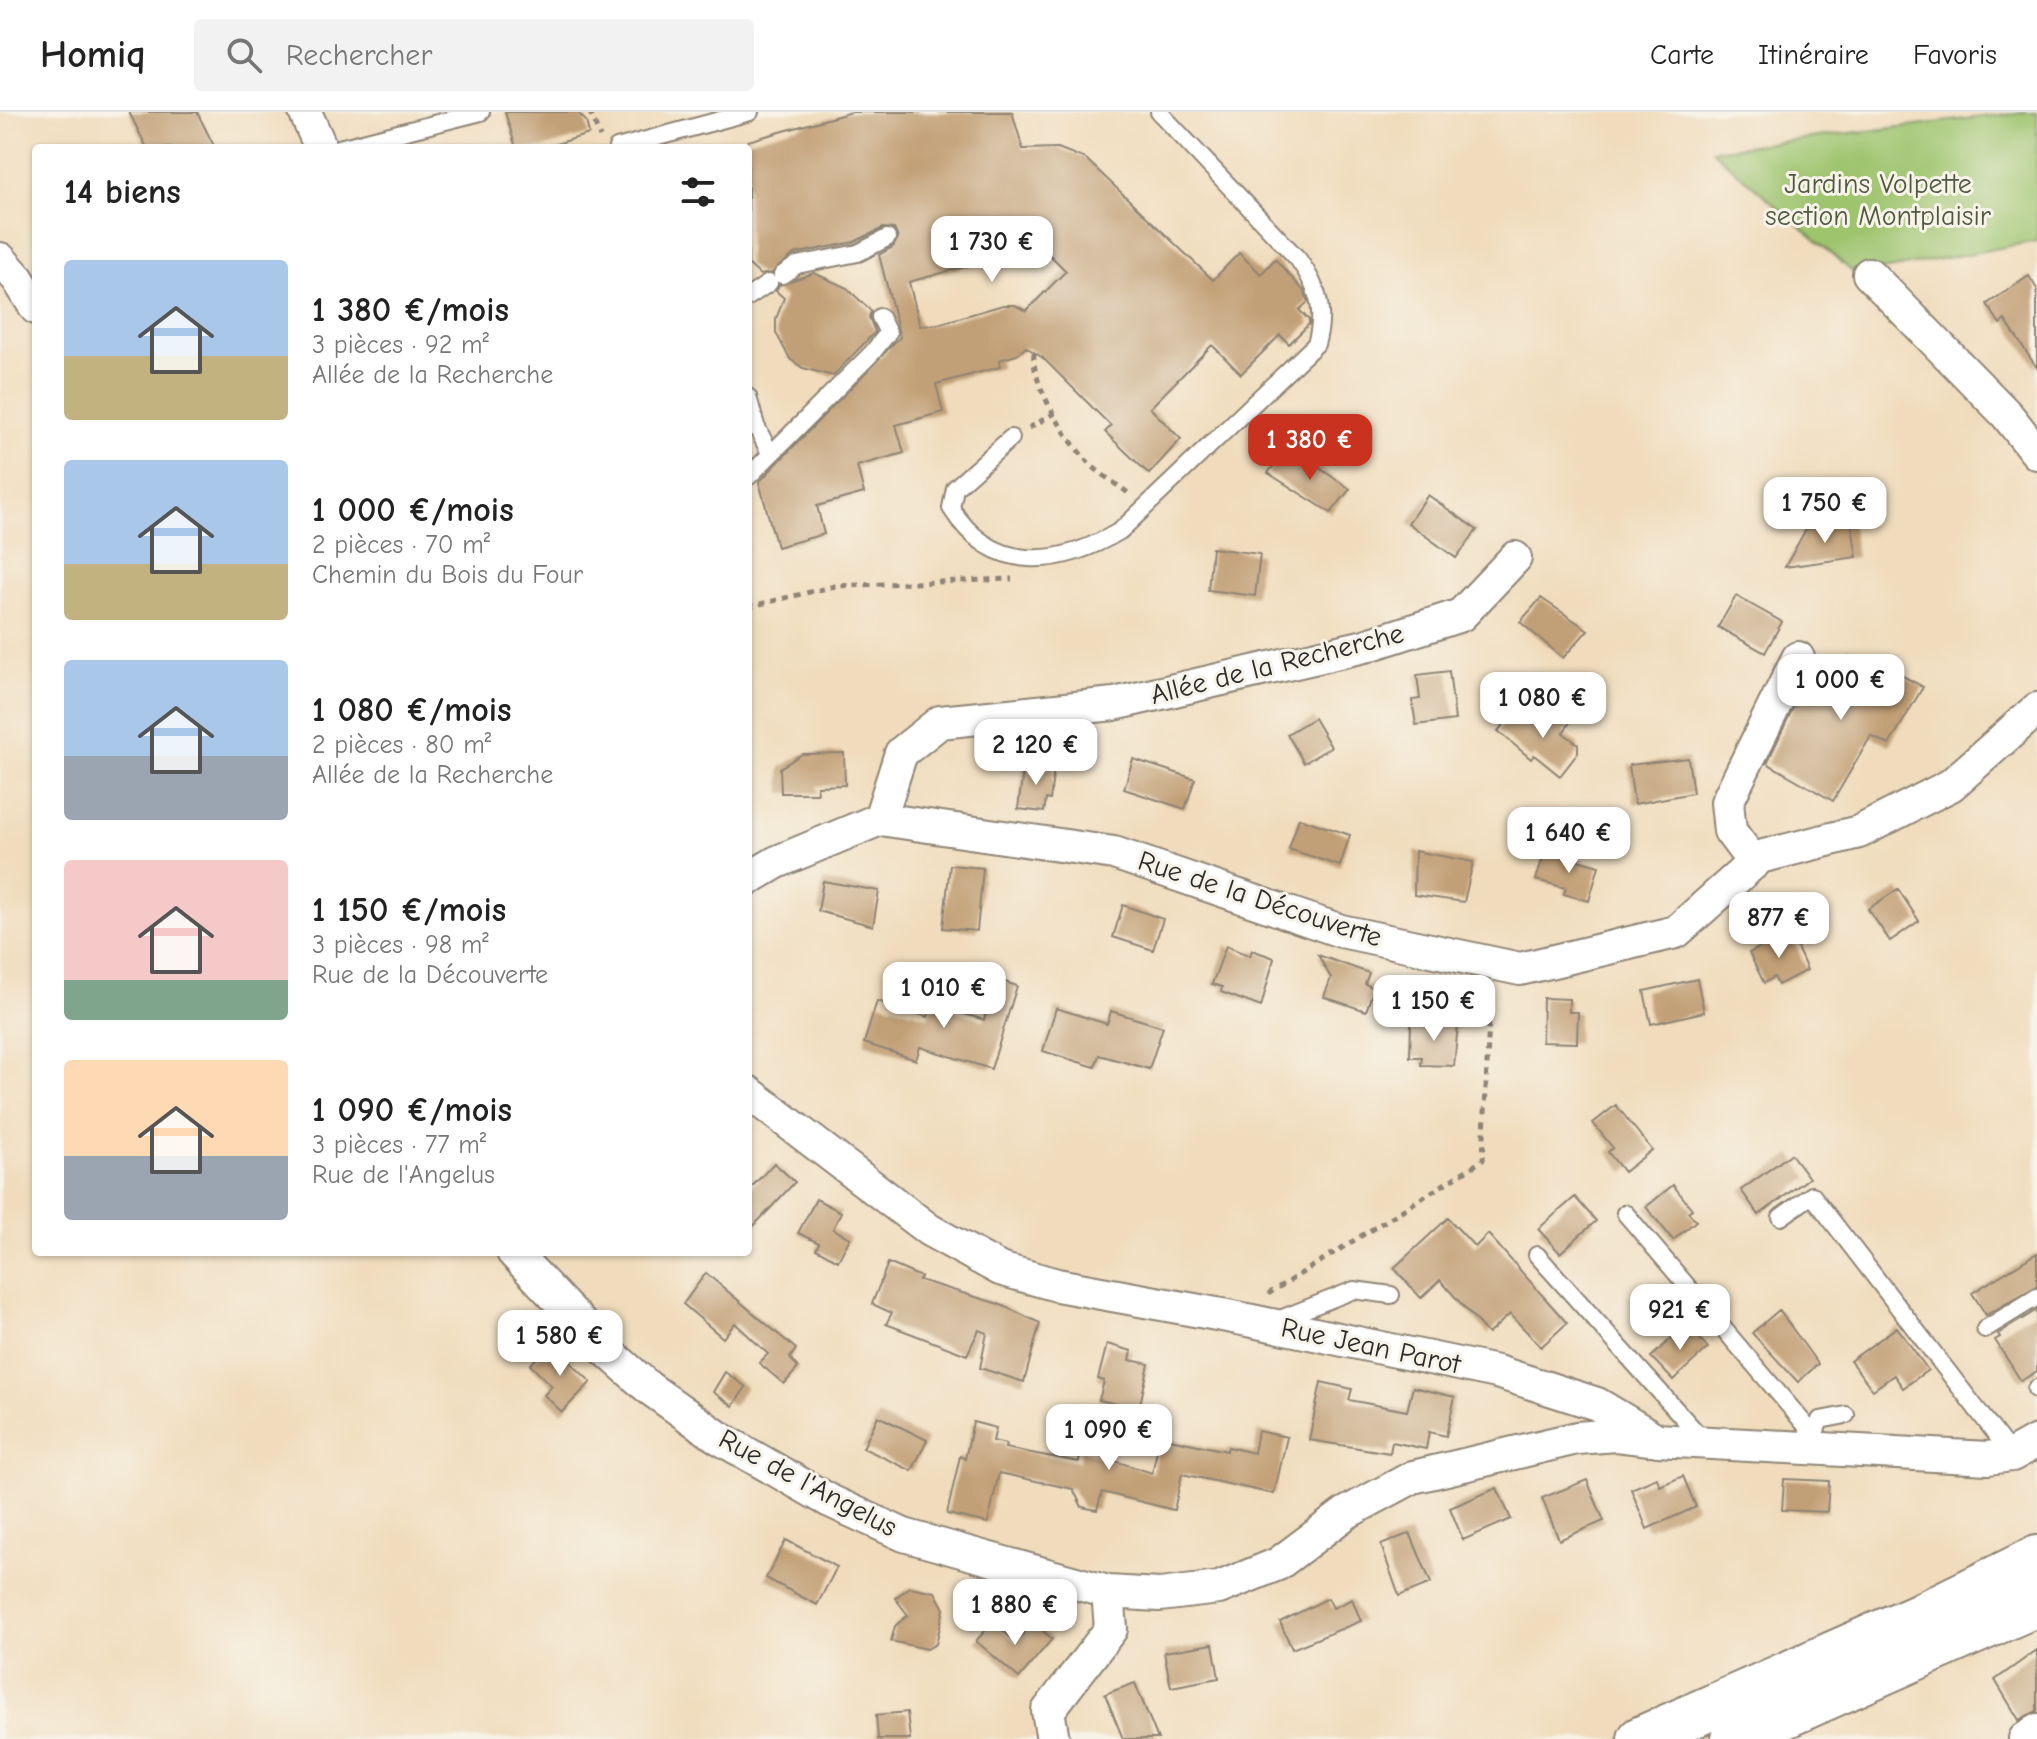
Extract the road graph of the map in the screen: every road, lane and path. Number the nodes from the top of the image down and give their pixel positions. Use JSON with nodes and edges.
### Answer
{"nodes":[{"id":1,"x":305,"y":112,"type":"edge"},
{"id":2,"x":481,"y":112,"type":"edge"},
{"id":3,"x":590,"y":112,"type":"edge"},
{"id":4,"x":750,"y":112,"type":"edge"},
{"id":5,"x":1159,"y":112,"type":"edge"},
{"id":6,"x":599,"y":135,"type":"dead end"},
{"id":7,"x":319,"y":144,"type":"edge"},
{"id":8,"x":355,"y":144,"type":"edge"},
{"id":9,"x":632,"y":144,"type":"edge"},
{"id":10,"x":887,"y":238,"type":"dead end"},
{"id":11,"x":0,"y":259,"type":"edge"},
{"id":12,"x":1869,"y":274,"type":"dead end"},
{"id":13,"x":752,"y":294,"type":"edge"},
{"id":14,"x":32,"y":303,"type":"edge"},
{"id":15,"x":880,"y":317,"type":"dead end"},
{"id":16,"x":1034,"y":353,"type":"dead end"},
{"id":17,"x":752,"y":412,"type":"edge"},
{"id":18,"x":1055,"y":413,"type":"junction"},
{"id":19,"x":1011,"y":438,"type":"joint"},
{"id":20,"x":769,"y":451,"type":"junction"},
{"id":21,"x":2037,"y":453,"type":"edge"},
{"id":22,"x":752,"y":472,"type":"edge"},
{"id":23,"x":1146,"y":507,"type":"junction"},
{"id":24,"x":1515,"y":558,"type":"dead end"},
{"id":25,"x":1045,"y":561,"type":"junction"},
{"id":26,"x":752,"y":606,"type":"edge"},
{"id":27,"x":1798,"y":658,"type":"dead end"},
{"id":28,"x":2037,"y":709,"type":"edge"},
{"id":29,"x":880,"y":819,"type":"junction"},
{"id":30,"x":1754,"y":863,"type":"junction"},
{"id":31,"x":752,"y":877,"type":"edge"},
{"id":32,"x":1491,"y":963,"type":"junction"},
{"id":33,"x":752,"y":1095,"type":"edge"},
{"id":34,"x":1625,"y":1213,"type":"dead end"},
{"id":35,"x":1781,"y":1217,"type":"dead end"},
{"id":36,"x":1537,"y":1255,"type":"dead end"},
{"id":37,"x":517,"y":1256,"type":"edge"},
{"id":38,"x":1284,"y":1284,"type":"dead end"},
{"id":39,"x":1391,"y":1295,"type":"dead end"},
{"id":40,"x":2037,"y":1297,"type":"edge"},
{"id":41,"x":1266,"y":1324,"type":"junction"},
{"id":42,"x":1985,"y":1329,"type":"dead end"},
{"id":43,"x":1846,"y":1415,"type":"dead end"},
{"id":44,"x":1657,"y":1440,"type":"junction"},
{"id":45,"x":1811,"y":1442,"type":"junction"},
{"id":46,"x":1705,"y":1443,"type":"junction"},
{"id":47,"x":2025,"y":1448,"type":"edge"},
{"id":48,"x":2037,"y":1558,"type":"edge"},
{"id":49,"x":1108,"y":1592,"type":"junction"},
{"id":50,"x":2037,"y":1604,"type":"edge"},
{"id":51,"x":2037,"y":1730,"type":"edge"},
{"id":52,"x":1053,"y":1739,"type":"edge"},
{"id":53,"x":1640,"y":1739,"type":"edge"},
{"id":54,"x":1733,"y":1739,"type":"edge"},
{"id":55,"x":2025,"y":1739,"type":"edge"}],
"edges":[{"from":1,"to":7,"type":"street"},
{"from":2,"to":8,"type":"lane"},
{"from":3,"to":6,"type":"path"},
{"from":4,"to":9,"type":"lane"},
{"from":5,"to":23,"type":"lane"},
{"from":10,"to":13,"type":"lane"},
{"from":11,"to":14,"type":"street"},
{"from":12,"to":21,"type":"street"},
{"from":15,"to":20,"type":"lane"},
{"from":16,"to":18,"type":"path"},
{"from":17,"to":20,"type":"lane"},
{"from":18,"to":19,"type":"path"},
{"from":18,"to":23,"type":"path"},
{"from":19,"to":25,"type":"lane"},
{"from":20,"to":22,"type":"lane"},
{"from":23,"to":25,"type":"lane"},
{"from":24,"to":29,"type":"street","name":"Allée de la Recherche"},
{"from":25,"to":26,"type":"path"},
{"from":27,"to":30,"type":"street"},
{"from":28,"to":30,"type":"street"},
{"from":29,"to":31,"type":"street"},
{"from":29,"to":32,"type":"street","name":"Rue de la Découverte"},
{"from":30,"to":32,"type":"street","name":"Rue de la Découverte"},
{"from":32,"to":38,"type":"path"},
{"from":33,"to":41,"type":"street","name":"Rue Jean Parot"},
{"from":34,"to":45,"type":"lane"},
{"from":35,"to":47,"type":"lane"},
{"from":36,"to":46,"type":"lane"},
{"from":37,"to":49,"type":"street","name":"Rue de l'Angelus"},
{"from":39,"to":41,"type":"lane"},
{"from":40,"to":42,"type":"lane"},
{"from":41,"to":44,"type":"street","name":"Rue Jean Parot"},
{"from":43,"to":45,"type":"lane"},
{"from":44,"to":46,"type":"street","name":"Rue Jean Parot"},
{"from":44,"to":49,"type":"street","name":"Rue de l'Angelus"},
{"from":45,"to":46,"type":"street","name":"Rue Jean Parot"},
{"from":45,"to":47,"type":"street","name":"Rue Jean Parot"},
{"from":48,"to":53,"type":"highway"},
{"from":49,"to":52,"type":"street"},
{"from":50,"to":54,"type":"highway"},
{"from":51,"to":55,"type":"street"}]}
